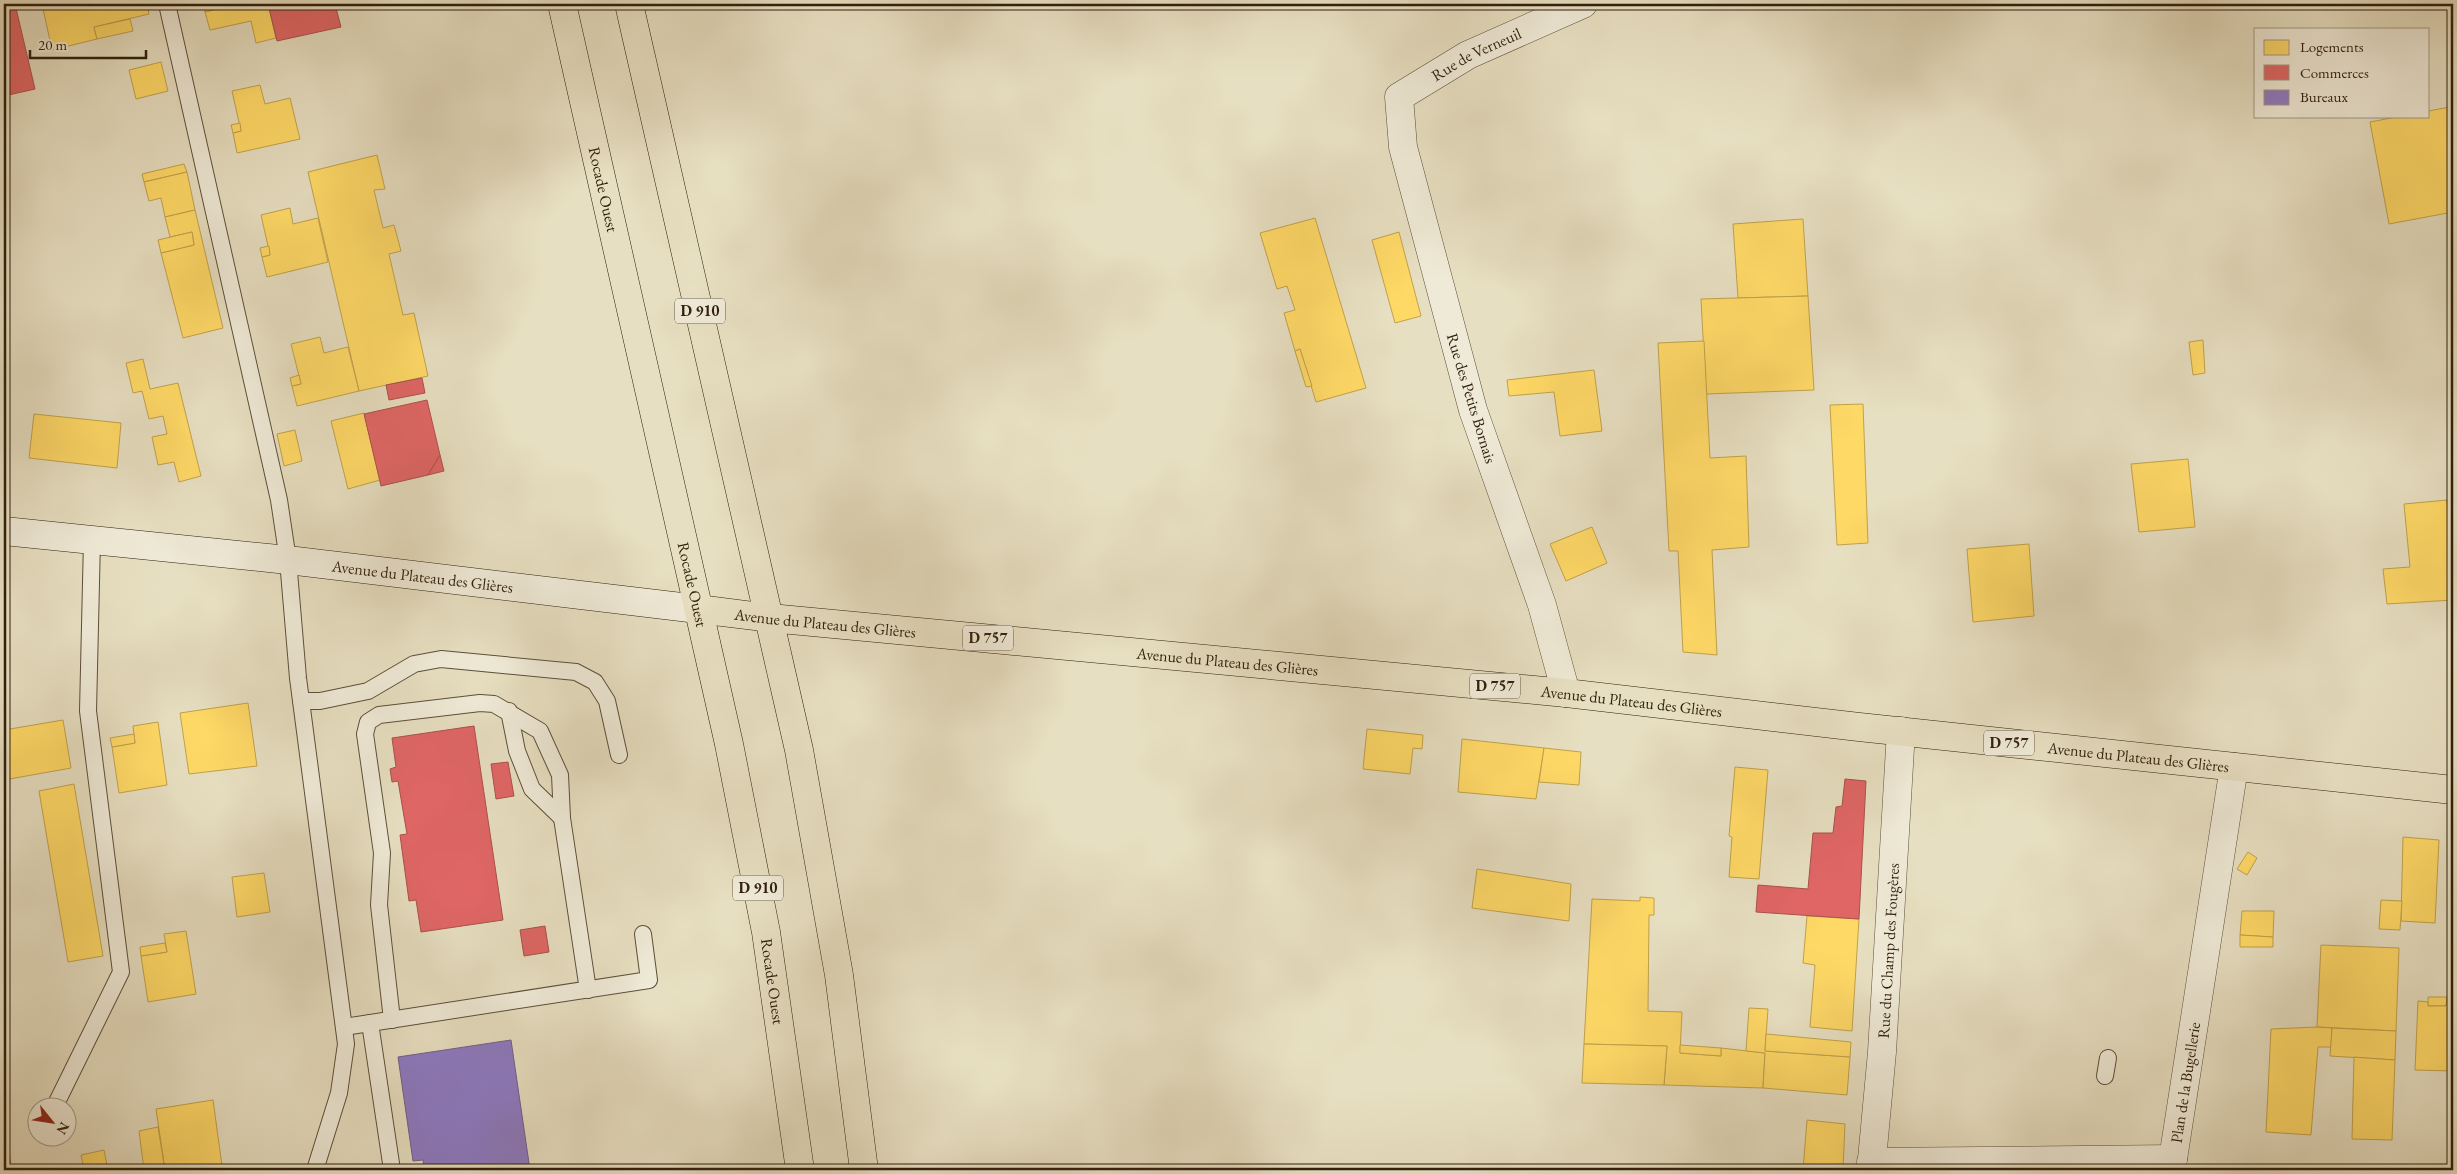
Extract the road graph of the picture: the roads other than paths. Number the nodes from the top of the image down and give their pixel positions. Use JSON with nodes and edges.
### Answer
{"nodes":[{"id":1,"x":167,"y":4,"type":"edge"},
{"id":2,"x":562,"y":4,"type":"edge"},
{"id":3,"x":629,"y":4,"type":"edge"},
{"id":4,"x":1583,"y":4,"type":"edge"},
{"id":5,"x":1400,"y":97,"type":"joint"},
{"id":6,"x":4,"y":531,"type":"edge"},
{"id":7,"x":92,"y":540,"type":"junction"},
{"id":8,"x":288,"y":560,"type":"junction"},
{"id":9,"x":698,"y":609,"type":"junction"},
{"id":10,"x":770,"y":618,"type":"junction"},
{"id":11,"x":1566,"y":693,"type":"junction"},
{"id":12,"x":301,"y":701,"type":"junction"},
{"id":13,"x":509,"y":711,"type":"junction"},
{"id":14,"x":1901,"y":731,"type":"junction"},
{"id":15,"x":619,"y":755,"type":"dead end"},
{"id":16,"x":2234,"y":767,"type":"junction"},
{"id":17,"x":2453,"y":790,"type":"edge"},
{"id":18,"x":562,"y":818,"type":"junction"},
{"id":19,"x":643,"y":934,"type":"dead end"},
{"id":20,"x":588,"y":990,"type":"junction"},
{"id":21,"x":392,"y":1020,"type":"junction"},
{"id":22,"x":370,"y":1023,"type":"junction"},
{"id":23,"x":344,"y":1027,"type":"junction"},
{"id":24,"x":2108,"y":1058,"type":"dead end"},
{"id":25,"x":2105,"y":1076,"type":"dead end"},
{"id":26,"x":60,"y":1096,"type":"edge"},
{"id":27,"x":2169,"y":1165,"type":"edge"},
{"id":28,"x":1871,"y":1166,"type":"edge"},
{"id":29,"x":315,"y":1170,"type":"edge"},
{"id":30,"x":392,"y":1170,"type":"edge"},
{"id":31,"x":800,"y":1170,"type":"edge"},
{"id":32,"x":864,"y":1170,"type":"edge"}],
"edges":[{"from":1,"to":8,"type":"lane"},
{"from":2,"to":9,"type":"main road","name":"Rocade Ouest","number":"D 910"},
{"from":3,"to":10,"type":"main road","number":"D 910"},
{"from":4,"to":5,"type":"street","name":"Rue de Verneuil"},
{"from":5,"to":11,"type":"street","name":"Rue des Petits Bornais"},
{"from":6,"to":7,"type":"street","name":"Avenue du Plateau des Glières"},
{"from":7,"to":8,"type":"street","name":"Avenue du Plateau des Glières"},
{"from":7,"to":26,"type":"lane"},
{"from":8,"to":9,"type":"street","name":"Avenue du Plateau des Glières"},
{"from":8,"to":12,"type":"lane"},
{"from":9,"to":10,"type":"main road","name":"Avenue du Plateau des Glières","number":"D 757"},
{"from":9,"to":31,"type":"main road","name":"Rocade Ouest","number":"D 910"},
{"from":10,"to":11,"type":"main road","name":"Avenue du Plateau des Glières","number":"D 757"},
{"from":10,"to":32,"type":"main road","number":"D 910"},
{"from":11,"to":14,"type":"main road","name":"Avenue du Plateau des Glières","number":"D 757"},
{"from":12,"to":15,"type":"lane"},
{"from":12,"to":23,"type":"lane"},
{"from":13,"to":18,"type":"lane"},
{"from":13,"to":18,"type":"lane"},
{"from":13,"to":21,"type":"lane"},
{"from":14,"to":16,"type":"main road","name":"Avenue du Plateau des Glières","number":"D 757"},
{"from":14,"to":28,"type":"street","name":"Rue du Champ des Fougères"},
{"from":16,"to":17,"type":"main road","name":"Avenue du Plateau des Glières","number":"D 757"},
{"from":16,"to":27,"type":"street","name":"Plan de la Bugellerie"},
{"from":18,"to":20,"type":"lane"},
{"from":19,"to":20,"type":"lane"},
{"from":20,"to":21,"type":"lane"},
{"from":21,"to":22,"type":"lane"},
{"from":22,"to":23,"type":"lane"},
{"from":22,"to":30,"type":"lane"},
{"from":23,"to":29,"type":"lane"},
{"from":24,"to":25,"type":"lane"},
{"from":27,"to":28,"type":"street","name":"Plan de la Bugellerie"}]}
